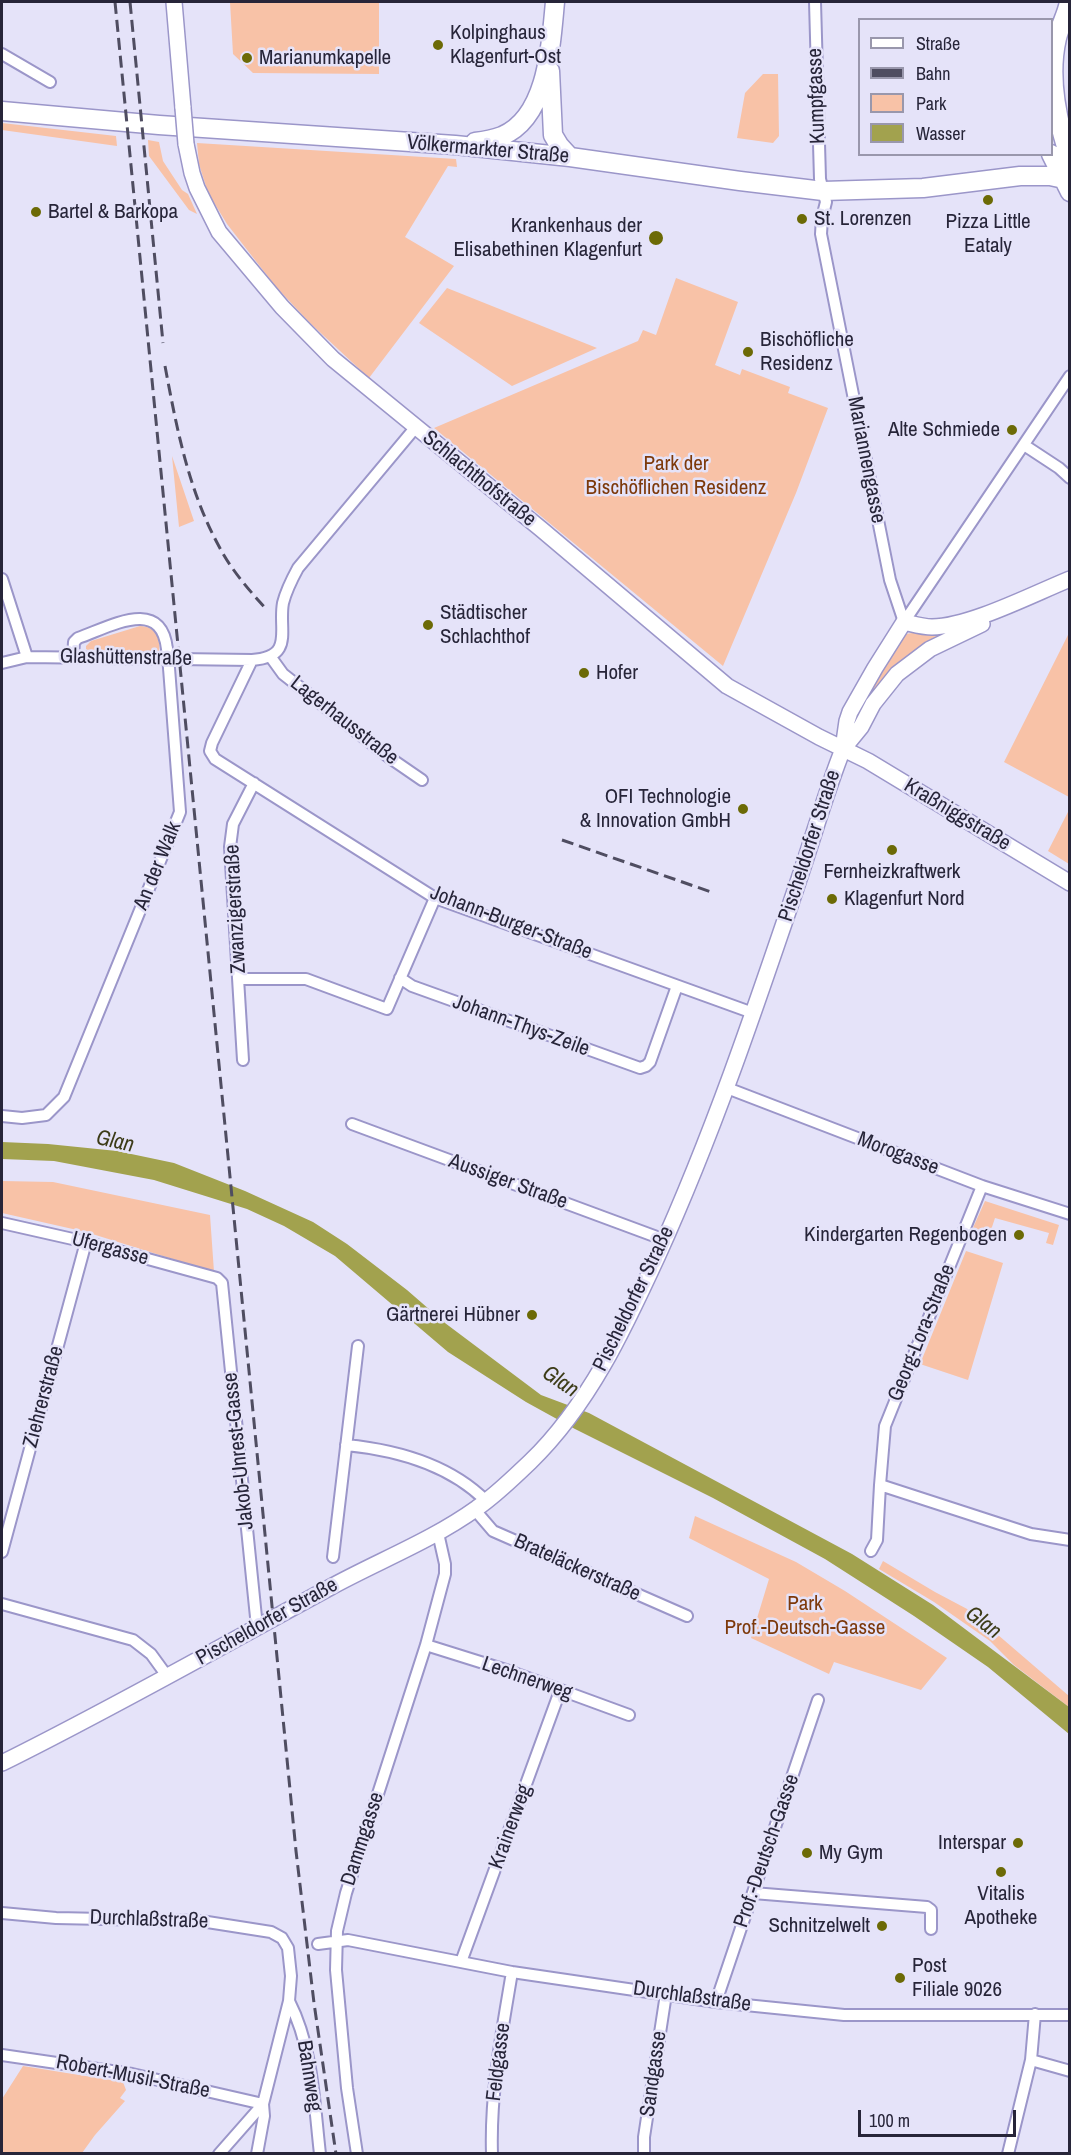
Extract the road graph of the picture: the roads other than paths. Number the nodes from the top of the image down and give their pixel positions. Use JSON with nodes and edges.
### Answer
{"nodes":[{"id":1,"x":174,"y":2,"type":"edge"},
{"id":2,"x":555,"y":2,"type":"edge"},
{"id":3,"x":815,"y":2,"type":"edge"},
{"id":4,"x":1061,"y":14,"type":"edge"},
{"id":5,"x":2,"y":54,"type":"edge"},
{"id":6,"x":549,"y":54,"type":"junction"},
{"id":7,"x":50,"y":82,"type":"dead end"},
{"id":8,"x":2,"y":111,"type":"edge"},
{"id":9,"x":1060,"y":126,"type":"junction"},
{"id":10,"x":455,"y":145,"type":"junction"},
{"id":11,"x":1053,"y":145,"type":"edge"},
{"id":12,"x":1047,"y":156,"type":"edge"},
{"id":13,"x":1050,"y":156,"type":"edge"},
{"id":14,"x":570,"y":157,"type":"junction"},
{"id":15,"x":1070,"y":159,"type":"edge"},
{"id":16,"x":1020,"y":176,"type":"junction"},
{"id":17,"x":1067,"y":186,"type":"edge"},
{"id":18,"x":823,"y":191,"type":"junction"},
{"id":19,"x":1070,"y":376,"type":"edge"},
{"id":20,"x":416,"y":428,"type":"junction"},
{"id":21,"x":1024,"y":446,"type":"junction"},
{"id":22,"x":1070,"y":478,"type":"edge"},
{"id":23,"x":2,"y":579,"type":"edge"},
{"id":24,"x":1070,"y":579,"type":"edge"},
{"id":25,"x":1070,"y":589,"type":"edge"},
{"id":26,"x":904,"y":622,"type":"junction"},
{"id":27,"x":270,"y":656,"type":"junction"},
{"id":28,"x":27,"y":657,"type":"junction"},
{"id":29,"x":73,"y":657,"type":"junction"},
{"id":30,"x":252,"y":660,"type":"junction"},
{"id":31,"x":2,"y":663,"type":"edge"},
{"id":32,"x":843,"y":749,"type":"junction"},
{"id":33,"x":422,"y":780,"type":"dead end"},
{"id":34,"x":254,"y":783,"type":"junction"},
{"id":35,"x":1070,"y":883,"type":"edge"},
{"id":36,"x":435,"y":898,"type":"junction"},
{"id":37,"x":400,"y":978,"type":"junction"},
{"id":38,"x":240,"y":979,"type":"junction"},
{"id":39,"x":677,"y":986,"type":"junction"},
{"id":40,"x":753,"y":1013,"type":"junction"},
{"id":41,"x":243,"y":1060,"type":"dead end"},
{"id":42,"x":728,"y":1088,"type":"junction"},
{"id":43,"x":2,"y":1116,"type":"edge"},
{"id":44,"x":352,"y":1124,"type":"dead end"},
{"id":45,"x":982,"y":1186,"type":"junction"},
{"id":46,"x":1070,"y":1214,"type":"edge"},
{"id":47,"x":2,"y":1223,"type":"edge"},
{"id":48,"x":664,"y":1240,"type":"junction"},
{"id":49,"x":86,"y":1242,"type":"junction"},
{"id":50,"x":217,"y":1278,"type":"joint"},
{"id":51,"x":358,"y":1346,"type":"dead end"},
{"id":52,"x":346,"y":1445,"type":"junction"},
{"id":53,"x":880,"y":1485,"type":"junction"},
{"id":54,"x":481,"y":1506,"type":"junction"},
{"id":55,"x":438,"y":1533,"type":"junction"},
{"id":56,"x":1070,"y":1540,"type":"edge"},
{"id":57,"x":2,"y":1551,"type":"edge"},
{"id":58,"x":871,"y":1551,"type":"dead end"},
{"id":59,"x":333,"y":1557,"type":"dead end"},
{"id":60,"x":2,"y":1604,"type":"edge"},
{"id":61,"x":687,"y":1616,"type":"dead end"},
{"id":62,"x":257,"y":1627,"type":"junction"},
{"id":63,"x":426,"y":1645,"type":"junction"},
{"id":64,"x":167,"y":1676,"type":"junction"},
{"id":65,"x":560,"y":1691,"type":"junction"},
{"id":66,"x":818,"y":1700,"type":"dead end"},
{"id":67,"x":629,"y":1715,"type":"dead end"},
{"id":68,"x":2,"y":1763,"type":"edge"},
{"id":69,"x":753,"y":1893,"type":"junction"},
{"id":70,"x":2,"y":1913,"type":"edge"},
{"id":71,"x":931,"y":1929,"type":"dead end"},
{"id":72,"x":337,"y":1941,"type":"junction"},
{"id":73,"x":318,"y":1944,"type":"dead end"},
{"id":74,"x":460,"y":1962,"type":"junction"},
{"id":75,"x":512,"y":1972,"type":"junction"},
{"id":76,"x":666,"y":1994,"type":"junction"},
{"id":77,"x":289,"y":2001,"type":"junction"},
{"id":78,"x":716,"y":2002,"type":"junction"},
{"id":79,"x":1035,"y":2014,"type":"junction"},
{"id":80,"x":1070,"y":2015,"type":"edge"},
{"id":81,"x":2,"y":2055,"type":"edge"},
{"id":82,"x":1031,"y":2060,"type":"junction"},
{"id":83,"x":1070,"y":2071,"type":"edge"},
{"id":84,"x":263,"y":2104,"type":"junction"},
{"id":85,"x":219,"y":2154,"type":"edge"},
{"id":86,"x":257,"y":2154,"type":"edge"},
{"id":87,"x":320,"y":2154,"type":"edge"},
{"id":88,"x":357,"y":2154,"type":"edge"},
{"id":89,"x":492,"y":2154,"type":"edge"},
{"id":90,"x":644,"y":2154,"type":"edge"},
{"id":91,"x":1008,"y":2154,"type":"edge"}],
"edges":[{"from":1,"to":20,"type":"main road","name":"Schlachthofstraße","bridge":true},
{"from":2,"to":6,"type":"main road"},
{"from":3,"to":18,"type":"street","name":"Kumpfgasse"},
{"from":4,"to":9,"type":"main road"},
{"from":5,"to":7,"type":"street"},
{"from":6,"to":10,"type":"main road"},
{"from":6,"to":14,"type":"main road"},
{"from":8,"to":10,"type":"main road","name":"Völkermarkter Straße"},
{"from":9,"to":11,"type":"main road"},
{"from":9,"to":15,"type":"main road"},
{"from":10,"to":14,"type":"main road","name":"Völkermarkter Straße"},
{"from":12,"to":16,"type":"main road"},
{"from":13,"to":17,"type":"main road"},
{"from":14,"to":18,"type":"main road","name":"Völkermarkter Straße"},
{"from":16,"to":17,"type":"main road","name":"Völkermarkter Straße"},
{"from":16,"to":18,"type":"main road","name":"Völkermarkter Straße"},
{"from":18,"to":26,"type":"street","name":"Mariannengasse"},
{"from":19,"to":21,"type":"street","name":"Pischeldorfer Straße"},
{"from":20,"to":27,"type":"street"},
{"from":20,"to":32,"type":"main road","name":"Schlachthofstraße"},
{"from":21,"to":22,"type":"street"},
{"from":21,"to":26,"type":"street","name":"Pischeldorfer Straße"},
{"from":23,"to":28,"type":"street"},
{"from":24,"to":26,"type":"main road"},
{"from":25,"to":32,"type":"main road","name":"Pischeldorfer Straße"},
{"from":26,"to":32,"type":"main road","name":"Pischeldorfer Straße"},
{"from":27,"to":30,"type":"street"},
{"from":27,"to":33,"type":"street","name":"Lagerhausstraße"},
{"from":28,"to":29,"type":"street","name":"Glashüttenstraße"},
{"from":28,"to":31,"type":"street","name":"Glashüttenstraße"},
{"from":29,"to":30,"type":"street","name":"Glashüttenstraße"},
{"from":29,"to":43,"type":"street","name":"An der Walk","bridge":true},
{"from":30,"to":34,"type":"street"},
{"from":32,"to":35,"type":"main road","name":"Kraßniggstraße"},
{"from":32,"to":40,"type":"main road","name":"Pischeldorfer Straße"},
{"from":34,"to":36,"type":"street","name":"Johann-Burger-Straße"},
{"from":34,"to":38,"type":"street","name":"Zwanzigerstraße"},
{"from":36,"to":37,"type":"street"},
{"from":36,"to":39,"type":"street","name":"Johann-Burger-Straße"},
{"from":37,"to":38,"type":"street"},
{"from":37,"to":39,"type":"street","name":"Johann-Thys-Zeile"},
{"from":38,"to":41,"type":"street","name":"Zwanzigerstraße"},
{"from":39,"to":40,"type":"street","name":"Johann-Burger-Straße"},
{"from":40,"to":42,"type":"main road","name":"Pischeldorfer Straße"},
{"from":42,"to":45,"type":"street","name":"Morogasse"},
{"from":42,"to":48,"type":"main road","name":"Pischeldorfer Straße"},
{"from":44,"to":48,"type":"street","name":"Aussiger Straße"},
{"from":45,"to":46,"type":"street","name":"Morogasse"},
{"from":45,"to":53,"type":"street","name":"Georg-Lora-Straße"},
{"from":47,"to":49,"type":"street","name":"Ufergasse"},
{"from":48,"to":54,"type":"main road","name":"Pischeldorfer Straße"},
{"from":49,"to":50,"type":"street","name":"Ufergasse"},
{"from":49,"to":57,"type":"street","name":"Ziehrerstraße"},
{"from":50,"to":62,"type":"street","name":"Jakob-Unrest-Gasse"},
{"from":51,"to":52,"type":"street"},
{"from":52,"to":54,"type":"street","name":"Brateläckerstraße"},
{"from":52,"to":59,"type":"street"},
{"from":53,"to":56,"type":"street"},
{"from":53,"to":58,"type":"street","name":"Georg-Lora-Straße"},
{"from":54,"to":55,"type":"main road","name":"Pischeldorfer Straße"},
{"from":54,"to":61,"type":"street","name":"Brateläckerstraße"},
{"from":55,"to":62,"type":"main road","name":"Pischeldorfer Straße"},
{"from":55,"to":63,"type":"street","name":"Dammgasse"},
{"from":60,"to":64,"type":"street"},
{"from":62,"to":64,"type":"main road","name":"Pischeldorfer Straße"},
{"from":63,"to":65,"type":"street","name":"Lechnerweg"},
{"from":63,"to":72,"type":"street","name":"Dammgasse"},
{"from":64,"to":68,"type":"main road","name":"Pischeldorfer Straße"},
{"from":65,"to":67,"type":"street","name":"Lechnerweg"},
{"from":65,"to":74,"type":"street","name":"Krainerweg"},
{"from":66,"to":69,"type":"street","name":"Prof.-Deutsch-Gasse"},
{"from":69,"to":71,"type":"street"},
{"from":69,"to":78,"type":"street","name":"Prof.-Deutsch-Gasse"},
{"from":70,"to":77,"type":"street","name":"Durchlaßstraße"},
{"from":72,"to":73,"type":"street","name":"Durchlaßstraße"},
{"from":72,"to":74,"type":"street","name":"Durchlaßstraße"},
{"from":72,"to":88,"type":"street","name":"Dammgasse"},
{"from":74,"to":75,"type":"street","name":"Durchlaßstraße"},
{"from":75,"to":76,"type":"street","name":"Durchlaßstraße"},
{"from":75,"to":89,"type":"street","name":"Feldgasse"},
{"from":76,"to":78,"type":"street","name":"Durchlaßstraße"},
{"from":76,"to":90,"type":"street","name":"Sandgasse"},
{"from":77,"to":84,"type":"street"},
{"from":77,"to":87,"type":"street","name":"Bahnweg"},
{"from":78,"to":79,"type":"street","name":"Durchlaßstraße"},
{"from":79,"to":80,"type":"street","name":"Durchlaßstraße"},
{"from":79,"to":82,"type":"street"},
{"from":81,"to":84,"type":"street","name":"Robert-Musil-Straße"},
{"from":82,"to":83,"type":"street"},
{"from":82,"to":91,"type":"street"},
{"from":84,"to":85,"type":"street"},
{"from":84,"to":86,"type":"street"}]}
